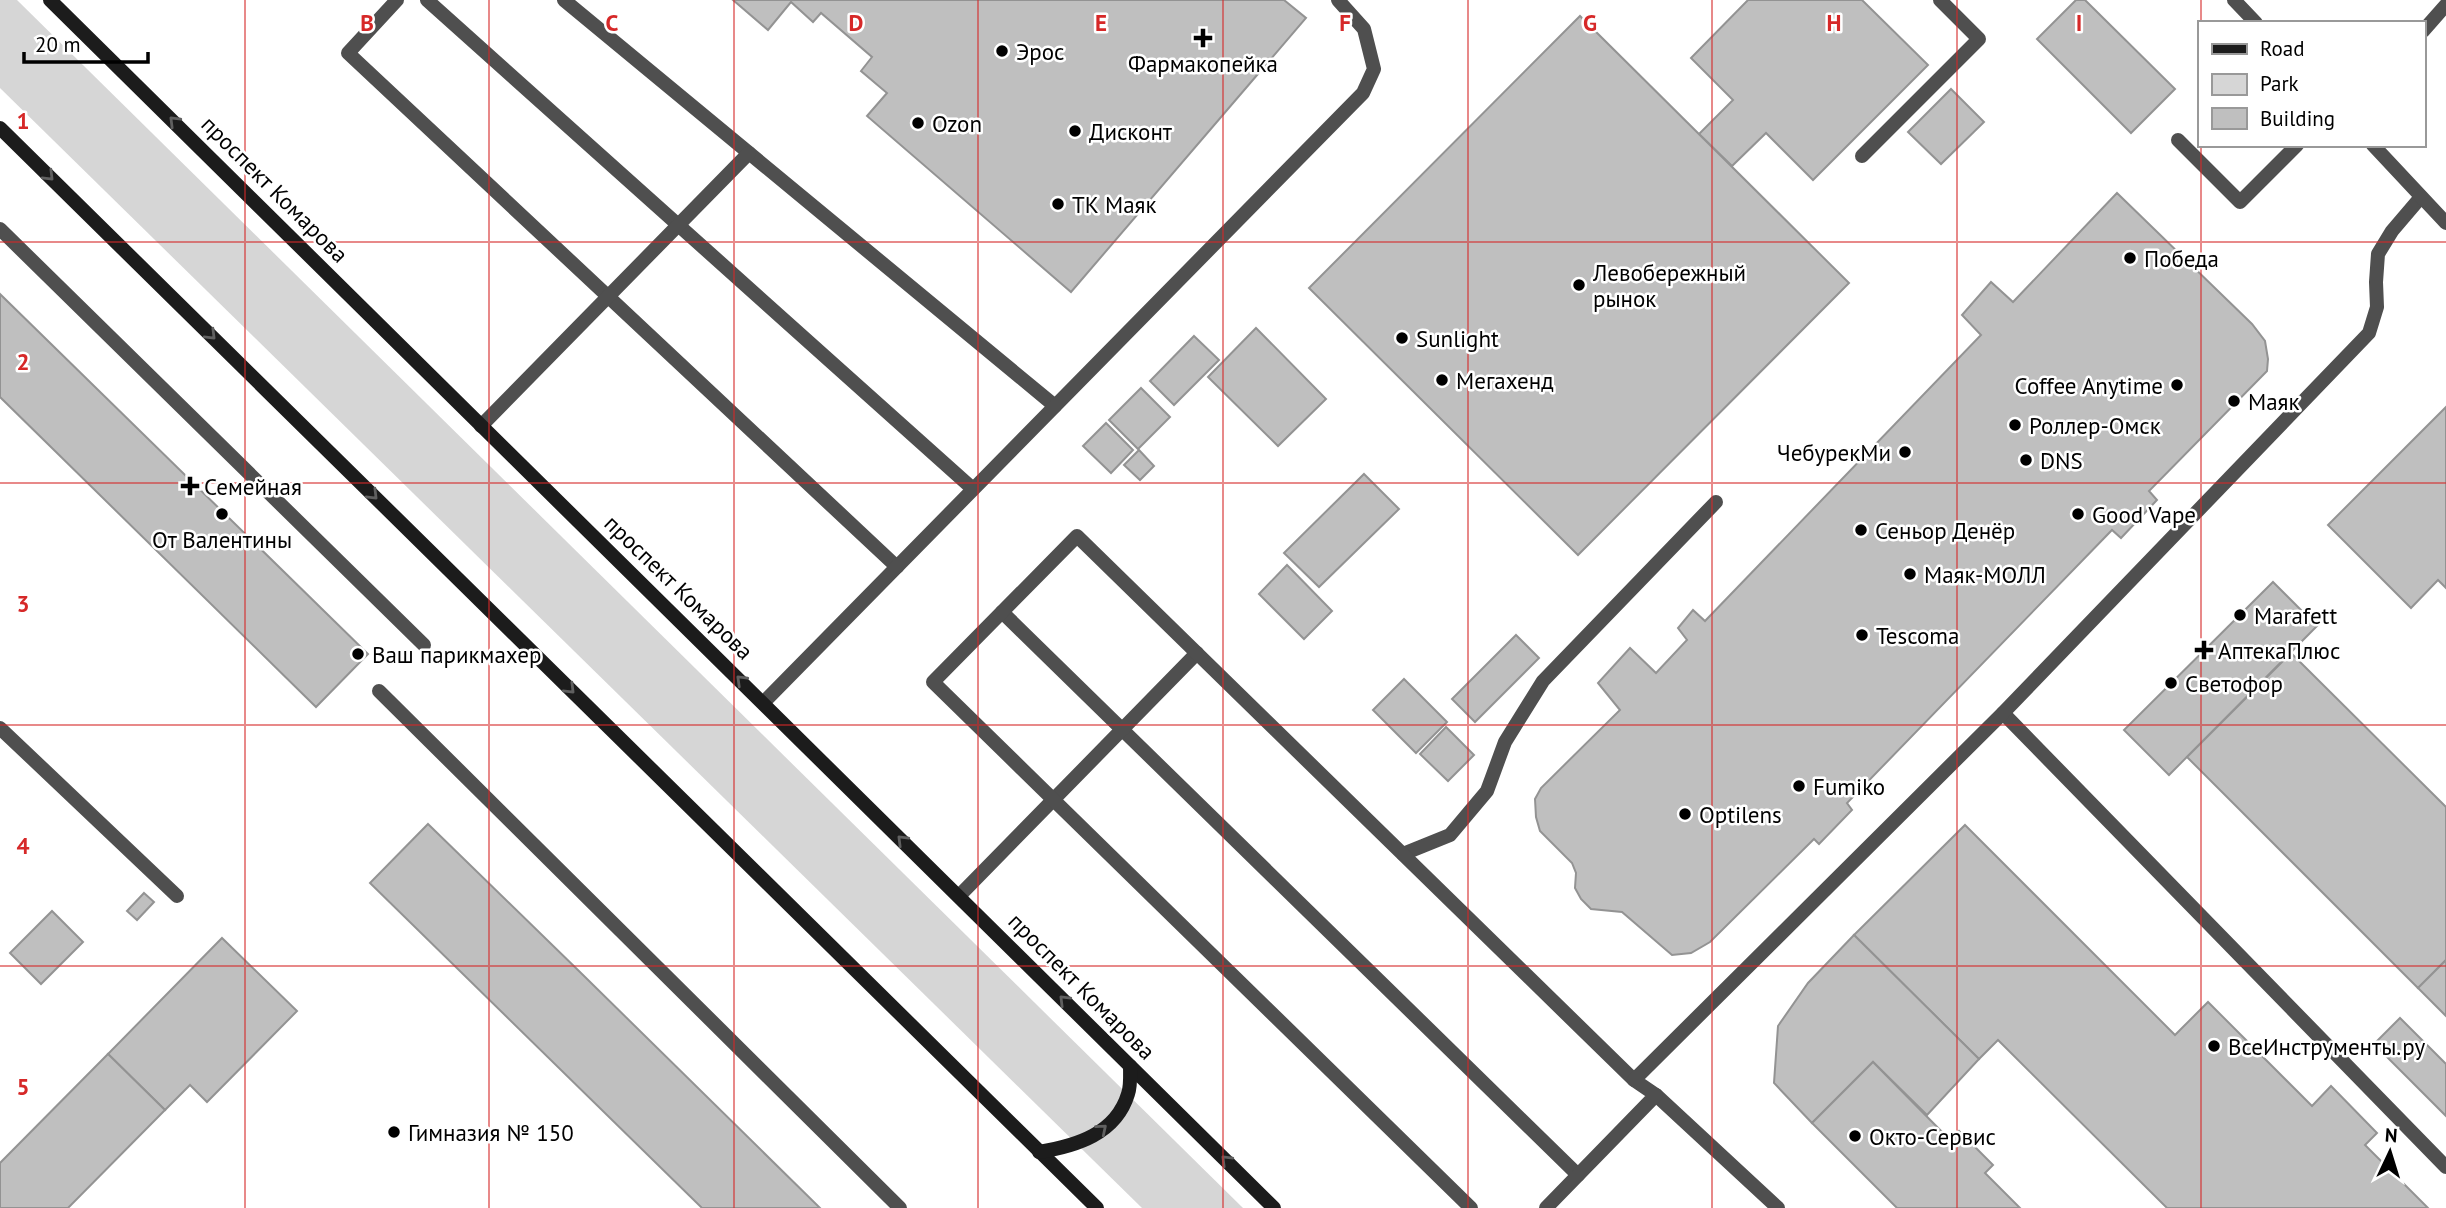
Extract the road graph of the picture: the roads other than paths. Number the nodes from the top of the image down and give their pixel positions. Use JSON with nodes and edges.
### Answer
{"nodes":[{"id":1,"x":50,"y":0,"type":"edge"},
{"id":2,"x":397,"y":0,"type":"edge"},
{"id":3,"x":427,"y":0,"type":"edge"},
{"id":4,"x":564,"y":0,"type":"edge"},
{"id":5,"x":1338,"y":0,"type":"edge"},
{"id":6,"x":1940,"y":0,"type":"edge"},
{"id":7,"x":2234,"y":0,"type":"edge"},
{"id":8,"x":2446,"y":5,"type":"edge"},
{"id":9,"x":2254,"y":21,"type":"edge"},
{"id":10,"x":2425,"y":29,"type":"edge"},
{"id":11,"x":0,"y":128,"type":"edge"},
{"id":12,"x":2178,"y":140,"type":"dead end"},
{"id":13,"x":2295,"y":147,"type":"edge"},
{"id":14,"x":2375,"y":147,"type":"edge"},
{"id":15,"x":749,"y":153,"type":"junction"},
{"id":16,"x":1862,"y":156,"type":"dead end"},
{"id":17,"x":2421,"y":197,"type":"junction"},
{"id":18,"x":2446,"y":223,"type":"edge"},
{"id":19,"x":678,"y":225,"type":"junction"},
{"id":20,"x":0,"y":229,"type":"edge"},
{"id":21,"x":608,"y":297,"type":"junction"},
{"id":22,"x":1055,"y":406,"type":"junction"},
{"id":23,"x":481,"y":426,"type":"junction"},
{"id":24,"x":973,"y":489,"type":"junction"},
{"id":25,"x":1716,"y":502,"type":"dead end"},
{"id":26,"x":897,"y":567,"type":"junction"},
{"id":27,"x":1002,"y":612,"type":"junction"},
{"id":28,"x":424,"y":645,"type":"dead end"},
{"id":29,"x":1197,"y":653,"type":"junction"},
{"id":30,"x":379,"y":691,"type":"dead end"},
{"id":31,"x":764,"y":702,"type":"junction"},
{"id":32,"x":2003,"y":713,"type":"junction"},
{"id":33,"x":0,"y":728,"type":"edge"},
{"id":34,"x":1122,"y":729,"type":"junction"},
{"id":35,"x":1053,"y":799,"type":"junction"},
{"id":36,"x":1403,"y":854,"type":"junction"},
{"id":37,"x":177,"y":896,"type":"dead end"},
{"id":38,"x":959,"y":896,"type":"junction"},
{"id":39,"x":1130,"y":1066,"type":"junction"},
{"id":40,"x":1634,"y":1080,"type":"junction"},
{"id":41,"x":1656,"y":1095,"type":"junction"},
{"id":42,"x":1040,"y":1152,"type":"junction"},
{"id":43,"x":2446,"y":1167,"type":"edge"},
{"id":44,"x":1578,"y":1175,"type":"junction"},
{"id":45,"x":900,"y":1208,"type":"edge"},
{"id":46,"x":1097,"y":1208,"type":"edge"},
{"id":47,"x":1274,"y":1208,"type":"edge"},
{"id":48,"x":1472,"y":1208,"type":"edge"},
{"id":49,"x":1546,"y":1208,"type":"edge"},
{"id":50,"x":1778,"y":1208,"type":"edge"}],
"edges":[{"from":23,"to":1,"type":"main road","name":"проспект Комарова","one_way":true},
{"from":2,"to":21,"type":"street"},
{"from":3,"to":19,"type":"street"},
{"from":4,"to":15,"type":"street"},
{"from":5,"to":22,"type":"street"},
{"from":6,"to":16,"type":"street"},
{"from":7,"to":9,"type":"street"},
{"from":8,"to":10,"type":"street"},
{"from":11,"to":42,"type":"main road","one_way":true},
{"from":12,"to":13,"type":"street"},
{"from":14,"to":17,"type":"street"},
{"from":15,"to":19,"type":"street"},
{"from":15,"to":22,"type":"street"},
{"from":17,"to":18,"type":"street"},
{"from":17,"to":32,"type":"street"},
{"from":19,"to":21,"type":"street"},
{"from":19,"to":24,"type":"street"},
{"from":20,"to":28,"type":"street"},
{"from":21,"to":23,"type":"street"},
{"from":21,"to":26,"type":"street"},
{"from":22,"to":24,"type":"street"},
{"from":31,"to":23,"type":"main road","name":"проспект Комарова","one_way":true},
{"from":24,"to":26,"type":"street"},
{"from":25,"to":36,"type":"street"},
{"from":26,"to":31,"type":"street"},
{"from":27,"to":29,"type":"street"},
{"from":27,"to":34,"type":"street"},
{"from":27,"to":35,"type":"street"},
{"from":29,"to":34,"type":"street"},
{"from":29,"to":36,"type":"street"},
{"from":30,"to":45,"type":"street"},
{"from":38,"to":31,"type":"main road","name":"проспект Комарова","one_way":true},
{"from":32,"to":40,"type":"street"},
{"from":32,"to":43,"type":"street"},
{"from":33,"to":37,"type":"street"},
{"from":34,"to":35,"type":"street"},
{"from":34,"to":44,"type":"street"},
{"from":35,"to":38,"type":"street"},
{"from":35,"to":48,"type":"street"},
{"from":36,"to":40,"type":"street"},
{"from":39,"to":38,"type":"main road","name":"проспект Комарова","one_way":true},
{"from":42,"to":39,"type":"main road","one_way":true},
{"from":47,"to":39,"type":"main road","name":"проспект Комарова","one_way":true},
{"from":40,"to":41,"type":"street"},
{"from":41,"to":44,"type":"street"},
{"from":41,"to":50,"type":"street"},
{"from":42,"to":46,"type":"main road"},
{"from":44,"to":49,"type":"street"}]}
